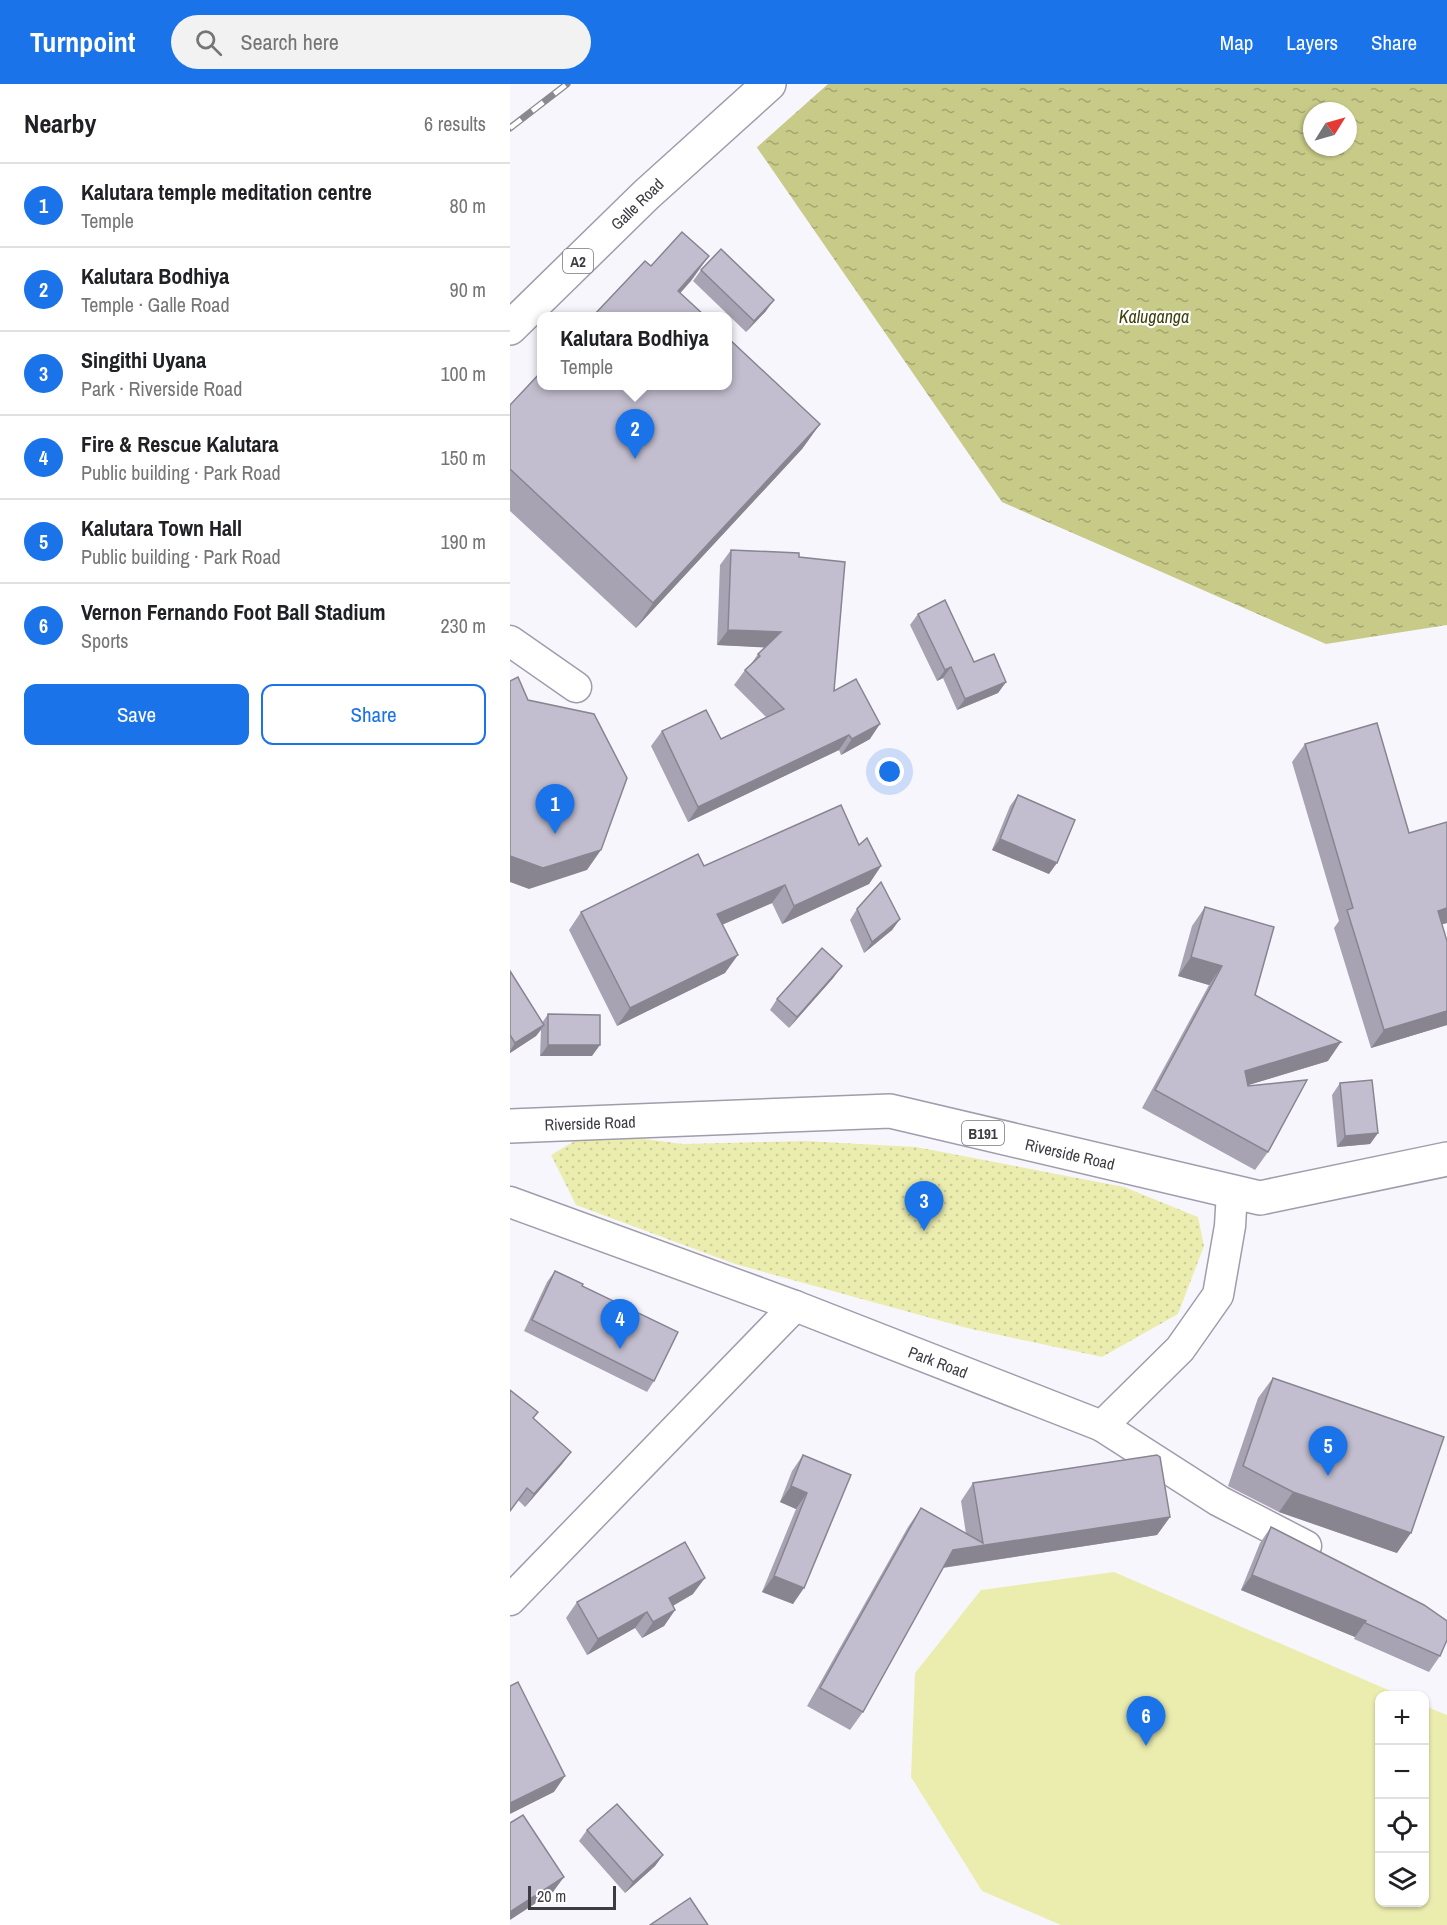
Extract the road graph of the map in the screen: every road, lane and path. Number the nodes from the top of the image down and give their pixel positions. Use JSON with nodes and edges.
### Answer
{"nodes":[{"id":1,"x":769,"y":84,"type":"edge"},
{"id":2,"x":510,"y":328,"type":"edge"},
{"id":3,"x":510,"y":641,"type":"edge"},
{"id":4,"x":576,"y":687,"type":"dead end"},
{"id":5,"x":510,"y":1126,"type":"edge"},
{"id":6,"x":1447,"y":1159,"type":"edge"},
{"id":7,"x":1232,"y":1192,"type":"junction"},
{"id":8,"x":510,"y":1202,"type":"edge"},
{"id":9,"x":795,"y":1306,"type":"junction"},
{"id":10,"x":1102,"y":1426,"type":"junction"},
{"id":11,"x":1331,"y":1559,"type":"edge"},
{"id":12,"x":510,"y":1600,"type":"edge"}],
"edges":[{"from":1,"to":2,"type":"main road","name":"Galle Road","number":"A2"},
{"from":3,"to":4,"type":"street"},
{"from":5,"to":7,"type":"main road","name":"Riverside Road","number":"B191"},
{"from":6,"to":7,"type":"main road","name":"Riverside Road","number":"B191"},
{"from":7,"to":10,"type":"street"},
{"from":8,"to":9,"type":"street","name":"Park Road"},
{"from":9,"to":10,"type":"street","name":"Park Road"},
{"from":9,"to":12,"type":"street"},
{"from":10,"to":11,"type":"street","name":"Park Road"}]}
